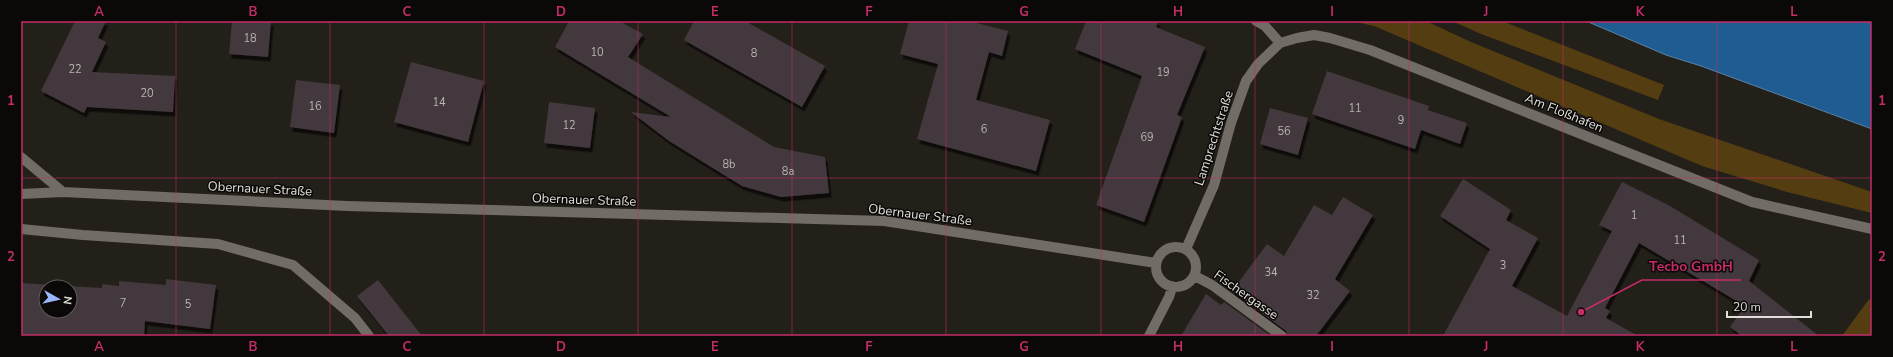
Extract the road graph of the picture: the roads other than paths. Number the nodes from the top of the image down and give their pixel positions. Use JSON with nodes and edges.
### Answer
{"nodes":[{"id":1,"x":1256,"y":21,"type":"edge"},
{"id":2,"x":1280,"y":43,"type":"junction"},
{"id":3,"x":21,"y":157,"type":"edge"},
{"id":4,"x":63,"y":192,"type":"junction"},
{"id":5,"x":21,"y":194,"type":"edge"},
{"id":6,"x":21,"y":229,"type":"edge"},
{"id":7,"x":1872,"y":229,"type":"edge"},
{"id":8,"x":1186,"y":249,"type":"junction"},
{"id":9,"x":1156,"y":263,"type":"junction"},
{"id":10,"x":1195,"y":276,"type":"junction"},
{"id":11,"x":1172,"y":288,"type":"junction"},
{"id":12,"x":368,"y":336,"type":"edge"},
{"id":13,"x":1149,"y":336,"type":"edge"},
{"id":14,"x":1282,"y":336,"type":"edge"}],
"edges":[{"from":1,"to":2,"type":"street"},
{"from":2,"to":7,"type":"street","name":"Am Floßhafen"},
{"from":2,"to":8,"type":"street","name":"Lamprechtstraße"},
{"from":3,"to":4,"type":"street"},
{"from":4,"to":5,"type":"street","name":"Obernauer Straße"},
{"from":4,"to":9,"type":"street","name":"Obernauer Straße"},
{"from":6,"to":12,"type":"street"},
{"from":8,"to":9,"type":"street"},
{"from":8,"to":10,"type":"street"},
{"from":9,"to":11,"type":"street"},
{"from":10,"to":11,"type":"street"},
{"from":10,"to":14,"type":"street","name":"Fischergasse"},
{"from":11,"to":13,"type":"street"}]}
